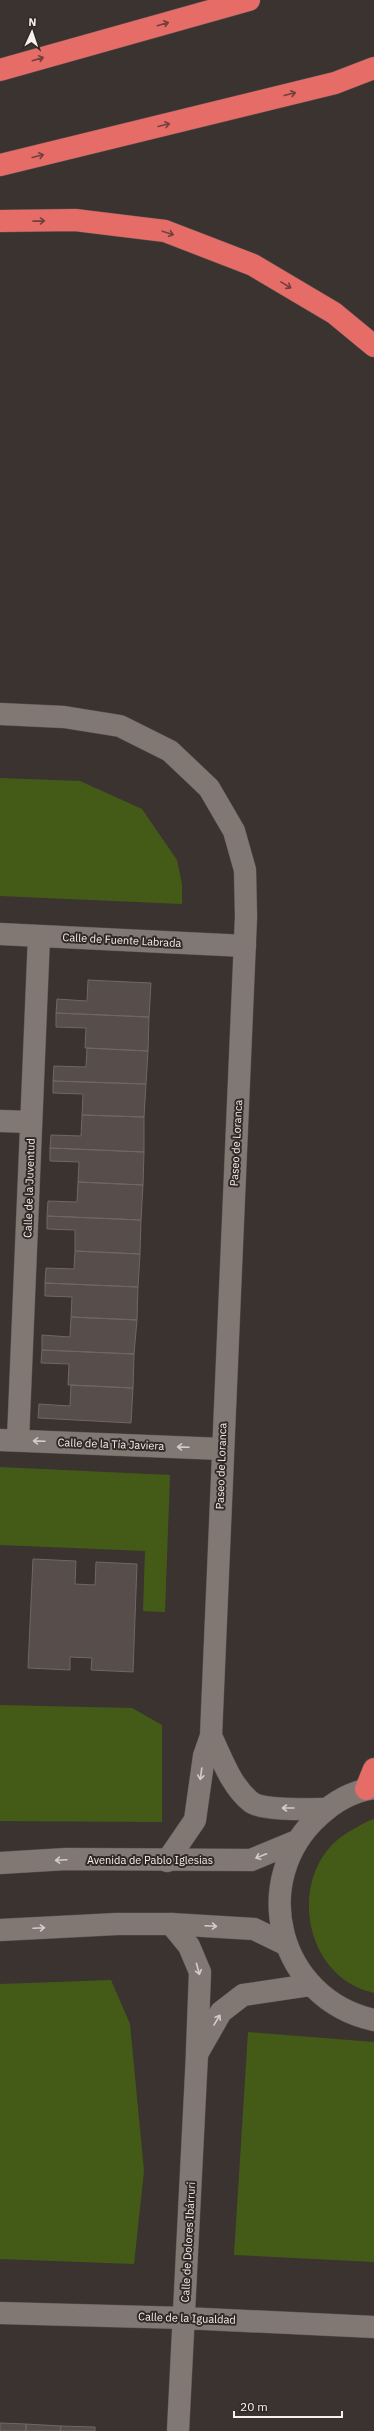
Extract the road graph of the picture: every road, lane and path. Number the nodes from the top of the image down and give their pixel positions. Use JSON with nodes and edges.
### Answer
{"nodes":[{"id":1,"x":249,"y":0,"type":"edge"},
{"id":2,"x":374,"y":68,"type":"edge"},
{"id":3,"x":0,"y":70,"type":"edge"},
{"id":4,"x":0,"y":165,"type":"edge"},
{"id":5,"x":0,"y":222,"type":"edge"},
{"id":6,"x":374,"y":346,"type":"edge"},
{"id":7,"x":0,"y":714,"type":"edge"},
{"id":8,"x":0,"y":934,"type":"edge"},
{"id":9,"x":39,"y":936,"type":"junction"},
{"id":10,"x":245,"y":946,"type":"junction"},
{"id":11,"x":0,"y":1121,"type":"edge"},
{"id":12,"x":31,"y":1122,"type":"junction"},
{"id":13,"x":9,"y":1440,"type":"edge"},
{"id":14,"x":222,"y":1449,"type":"junction"},
{"id":15,"x":212,"y":1736,"type":"junction"},
{"id":16,"x":374,"y":1769,"type":"edge"},
{"id":17,"x":370,"y":1789,"type":"edge"},
{"id":18,"x":327,"y":1808,"type":"junction"},
{"id":19,"x":297,"y":1841,"type":"junction"},
{"id":20,"x":167,"y":1861,"type":"junction"},
{"id":21,"x":0,"y":1863,"type":"edge"},
{"id":22,"x":171,"y":1924,"type":"junction"},
{"id":23,"x":0,"y":1930,"type":"edge"},
{"id":24,"x":285,"y":1944,"type":"junction"},
{"id":25,"x":310,"y":1985,"type":"junction"},
{"id":26,"x":374,"y":2020,"type":"edge"},
{"id":27,"x":197,"y":2054,"type":"junction"},
{"id":28,"x":0,"y":2312,"type":"edge"},
{"id":29,"x":184,"y":2318,"type":"junction"},
{"id":30,"x":374,"y":2327,"type":"edge"},
{"id":31,"x":178,"y":2431,"type":"edge"}],
"edges":[{"from":3,"to":1,"type":"highway","one_way":true},
{"from":4,"to":2,"type":"highway","one_way":true},
{"from":5,"to":6,"type":"highway","one_way":true},
{"from":7,"to":10,"type":"street","name":"Paseo de Loranca"},
{"from":8,"to":9,"type":"street","name":"Calle de Fuente Labrada"},
{"from":9,"to":10,"type":"street","name":"Calle de Fuente Labrada"},
{"from":9,"to":12,"type":"street","name":"Calle de la Juventud"},
{"from":10,"to":14,"type":"street","name":"Paseo de Loranca"},
{"from":11,"to":12,"type":"street"},
{"from":12,"to":13,"type":"street","name":"Calle de la Juventud"},
{"from":14,"to":13,"type":"street","name":"Calle de la Tía Javiera","one_way":true},
{"from":14,"to":15,"type":"street","name":"Paseo de Loranca"},
{"from":18,"to":15,"type":"street","name":"Paseo de Loranca","one_way":true},
{"from":15,"to":20,"type":"street","name":"Paseo de Loranca","one_way":true},
{"from":16,"to":17,"type":"highway"},
{"from":17,"to":18,"type":"street"},
{"from":18,"to":19,"type":"street"},
{"from":19,"to":20,"type":"street","name":"Avenida de Pablo Iglesias","one_way":true},
{"from":19,"to":24,"type":"street"},
{"from":20,"to":21,"type":"street","name":"Avenida de Pablo Iglesias","one_way":true},
{"from":23,"to":22,"type":"street","one_way":true},
{"from":22,"to":24,"type":"street","one_way":true},
{"from":22,"to":27,"type":"street","name":"Calle de Dolores Ibárruri","one_way":true},
{"from":24,"to":25,"type":"street"},
{"from":25,"to":26,"type":"street"},
{"from":27,"to":25,"type":"street","name":"Calle de Dolores Ibárruri","one_way":true},
{"from":27,"to":29,"type":"street","name":"Calle de Dolores Ibárruri"},
{"from":28,"to":29,"type":"street","name":"Calle de la Igualdad"},
{"from":29,"to":30,"type":"street","name":"Calle de la Igualdad"},
{"from":29,"to":31,"type":"street","name":"Calle de Dolores Ibárruri"}]}
